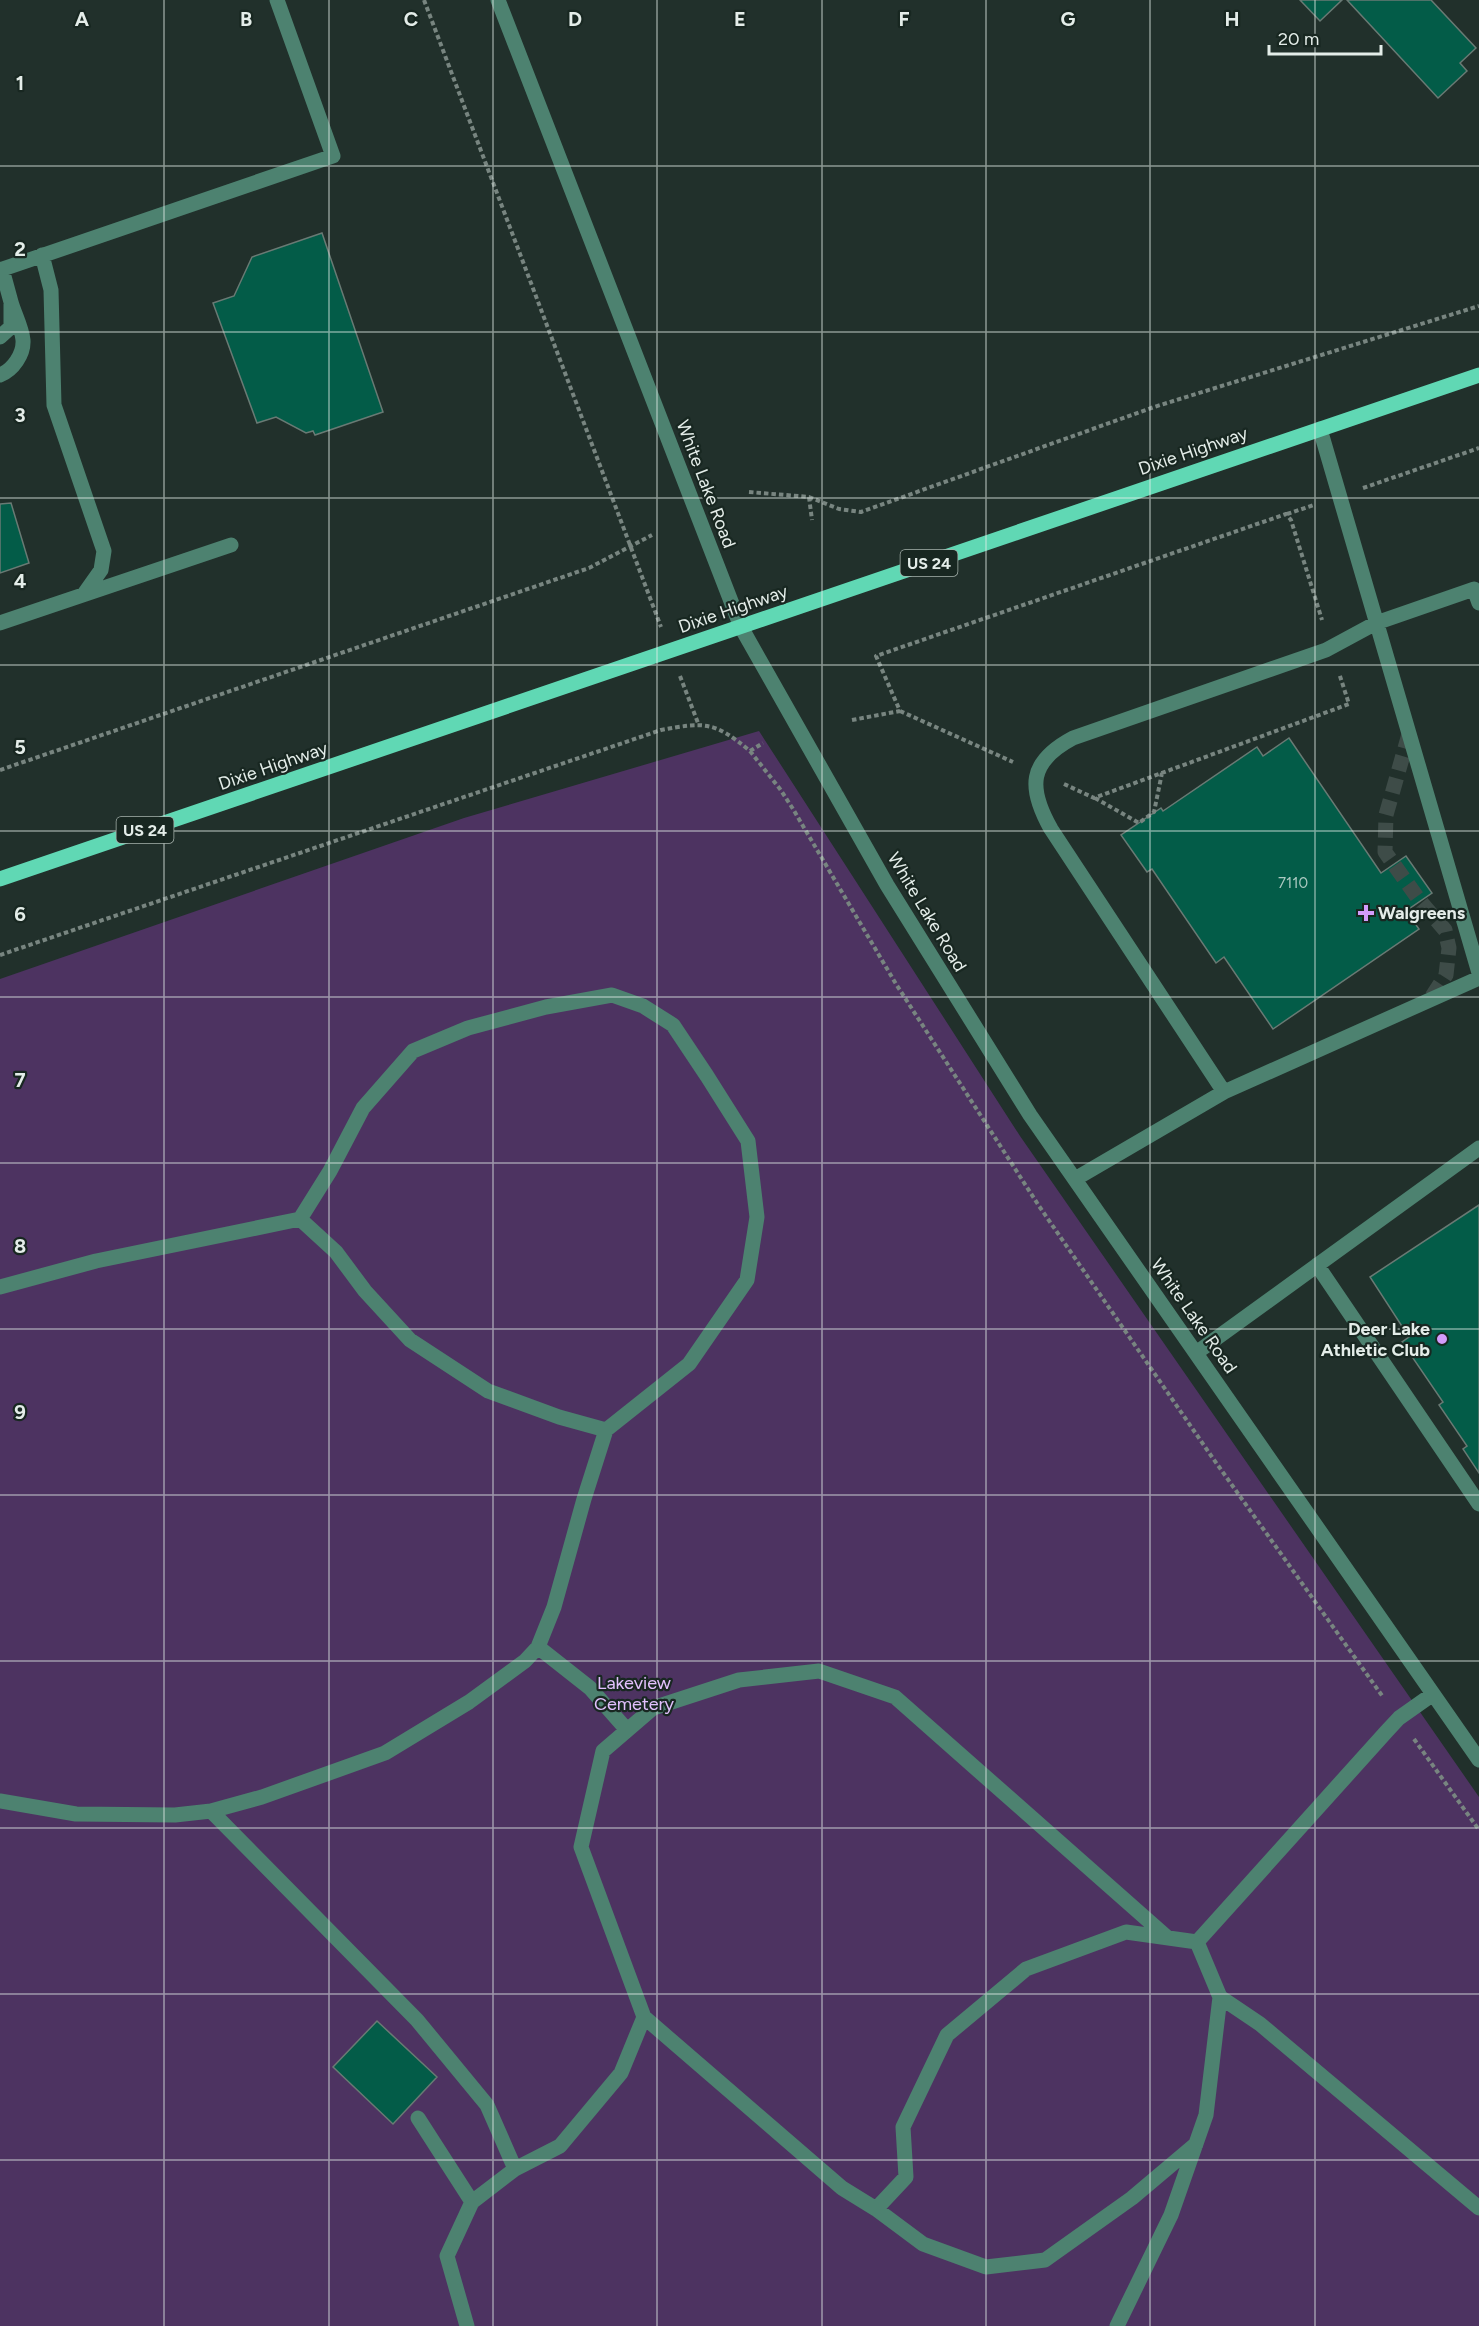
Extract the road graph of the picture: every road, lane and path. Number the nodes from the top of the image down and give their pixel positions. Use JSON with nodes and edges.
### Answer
{"nodes":[{"id":1,"x":277,"y":0,"type":"edge"},
{"id":2,"x":424,"y":0,"type":"edge"},
{"id":3,"x":498,"y":0,"type":"edge"},
{"id":4,"x":42,"y":255,"type":"junction"},
{"id":5,"x":1,"y":269,"type":"edge"},
{"id":6,"x":11,"y":302,"type":"junction"},
{"id":7,"x":1479,"y":306,"type":"edge"},
{"id":8,"x":0,"y":337,"type":"edge"},
{"id":9,"x":0,"y":375,"type":"edge"},
{"id":10,"x":1479,"y":375,"type":"edge"},
{"id":11,"x":1320,"y":429,"type":"junction"},
{"id":12,"x":1479,"y":448,"type":"edge"},
{"id":13,"x":749,"y":492,"type":"dead end"},
{"id":14,"x":1339,"y":496,"type":"junction"},
{"id":15,"x":808,"y":497,"type":"junction"},
{"id":16,"x":1286,"y":514,"type":"junction"},
{"id":17,"x":812,"y":520,"type":"dead end"},
{"id":18,"x":652,"y":535,"type":"dead end"},
{"id":19,"x":231,"y":545,"type":"dead end"},
{"id":20,"x":630,"y":546,"type":"junction"},
{"id":21,"x":644,"y":583,"type":"dead end"},
{"id":22,"x":1477,"y":593,"type":"edge"},
{"id":23,"x":84,"y":594,"type":"junction"},
{"id":24,"x":0,"y":623,"type":"edge"},
{"id":25,"x":1376,"y":623,"type":"junction"},
{"id":26,"x":741,"y":627,"type":"junction"},
{"id":27,"x":1331,"y":647,"type":"junction"},
{"id":28,"x":900,"y":711,"type":"junction"},
{"id":29,"x":852,"y":720,"type":"dead end"},
{"id":30,"x":763,"y":743,"type":"dead end"},
{"id":31,"x":750,"y":751,"type":"junction"},
{"id":32,"x":0,"y":770,"type":"edge"},
{"id":33,"x":1039,"y":772,"type":"junction"},
{"id":34,"x":1163,"y":772,"type":"junction"},
{"id":35,"x":1094,"y":798,"type":"junction"},
{"id":36,"x":0,"y":879,"type":"edge"},
{"id":37,"x":0,"y":955,"type":"edge"},
{"id":38,"x":1479,"y":974,"type":"edge"},
{"id":39,"x":1479,"y":978,"type":"edge"},
{"id":40,"x":1224,"y":1092,"type":"junction"},
{"id":41,"x":1479,"y":1148,"type":"edge"},
{"id":42,"x":1075,"y":1179,"type":"junction"},
{"id":43,"x":300,"y":1219,"type":"junction"},
{"id":44,"x":1317,"y":1265,"type":"junction"},
{"id":45,"x":0,"y":1287,"type":"edge"},
{"id":46,"x":1196,"y":1353,"type":"junction"},
{"id":47,"x":606,"y":1430,"type":"junction"},
{"id":48,"x":1479,"y":1504,"type":"edge"},
{"id":49,"x":538,"y":1647,"type":"junction"},
{"id":50,"x":1433,"y":1694,"type":"junction"},
{"id":51,"x":1399,"y":1718,"type":"junction"},
{"id":52,"x":627,"y":1730,"type":"junction"},
{"id":53,"x":1479,"y":1760,"type":"edge"},
{"id":54,"x":0,"y":1801,"type":"edge"},
{"id":55,"x":211,"y":1811,"type":"junction"},
{"id":56,"x":1479,"y":1830,"type":"edge"},
{"id":57,"x":1168,"y":1938,"type":"junction"},
{"id":58,"x":1197,"y":1942,"type":"junction"},
{"id":59,"x":1220,"y":1997,"type":"junction"},
{"id":60,"x":644,"y":2017,"type":"junction"},
{"id":61,"x":418,"y":2118,"type":"dead end"},
{"id":62,"x":1196,"y":2144,"type":"junction"},
{"id":63,"x":515,"y":2169,"type":"junction"},
{"id":64,"x":472,"y":2202,"type":"junction"},
{"id":65,"x":1479,"y":2208,"type":"edge"},
{"id":66,"x":876,"y":2209,"type":"junction"},
{"id":67,"x":467,"y":2326,"type":"edge"},
{"id":68,"x":1117,"y":2326,"type":"edge"}],
"edges":[{"from":1,"to":4,"type":"street"},
{"from":2,"to":20,"type":"path"},
{"from":3,"to":26,"type":"street","name":"White Lake Road"},
{"from":4,"to":5,"type":"street"},
{"from":4,"to":23,"type":"street"},
{"from":5,"to":6,"type":"street"},
{"from":6,"to":8,"type":"street"},
{"from":6,"to":9,"type":"street"},
{"from":7,"to":15,"type":"path"},
{"from":10,"to":11,"type":"main road","name":"Dixie Highway","number":"US 24"},
{"from":11,"to":14,"type":"street"},
{"from":11,"to":26,"type":"main road","name":"Dixie Highway","number":"US 24"},
{"from":12,"to":14,"type":"path"},
{"from":13,"to":15,"type":"path"},
{"from":14,"to":16,"type":"path"},
{"from":14,"to":25,"type":"street"},
{"from":15,"to":17,"type":"path"},
{"from":16,"to":27,"type":"path"},
{"from":16,"to":28,"type":"path"},
{"from":18,"to":20,"type":"path"},
{"from":19,"to":23,"type":"street"},
{"from":20,"to":21,"type":"path"},
{"from":20,"to":32,"type":"path"},
{"from":22,"to":25,"type":"street"},
{"from":23,"to":24,"type":"street"},
{"from":25,"to":27,"type":"street"},
{"from":25,"to":38,"type":"street"},
{"from":26,"to":36,"type":"main road","name":"Dixie Highway","number":"US 24"},
{"from":26,"to":42,"type":"street","name":"White Lake Road"},
{"from":27,"to":33,"type":"street"},
{"from":27,"to":34,"type":"path"},
{"from":28,"to":29,"type":"path"},
{"from":28,"to":33,"type":"path"},
{"from":30,"to":31,"type":"path"},
{"from":31,"to":37,"type":"path"},
{"from":31,"to":51,"type":"path"},
{"from":33,"to":35,"type":"path"},
{"from":33,"to":40,"type":"street"},
{"from":34,"to":35,"type":"path"},
{"from":34,"to":35,"type":"path"},
{"from":39,"to":40,"type":"street"},
{"from":40,"to":42,"type":"street"},
{"from":41,"to":44,"type":"street"},
{"from":42,"to":46,"type":"street","name":"White Lake Road"},
{"from":43,"to":45,"type":"street"},
{"from":43,"to":47,"type":"street"},
{"from":43,"to":47,"type":"street"},
{"from":44,"to":46,"type":"street"},
{"from":44,"to":48,"type":"street"},
{"from":46,"to":50,"type":"street","name":"White Lake Road"},
{"from":47,"to":49,"type":"street"},
{"from":49,"to":52,"type":"street"},
{"from":49,"to":55,"type":"street"},
{"from":50,"to":51,"type":"street"},
{"from":50,"to":53,"type":"street","name":"White Lake Road"},
{"from":51,"to":56,"type":"path"},
{"from":51,"to":58,"type":"street"},
{"from":52,"to":57,"type":"street"},
{"from":52,"to":60,"type":"street"},
{"from":54,"to":55,"type":"street"},
{"from":55,"to":63,"type":"street"},
{"from":57,"to":58,"type":"street"},
{"from":57,"to":66,"type":"street"},
{"from":58,"to":59,"type":"street"},
{"from":59,"to":62,"type":"street"},
{"from":59,"to":65,"type":"street"},
{"from":60,"to":63,"type":"street"},
{"from":60,"to":66,"type":"street"},
{"from":61,"to":64,"type":"street"},
{"from":62,"to":66,"type":"street"},
{"from":62,"to":68,"type":"street"},
{"from":63,"to":64,"type":"street"},
{"from":64,"to":67,"type":"street"}]}
